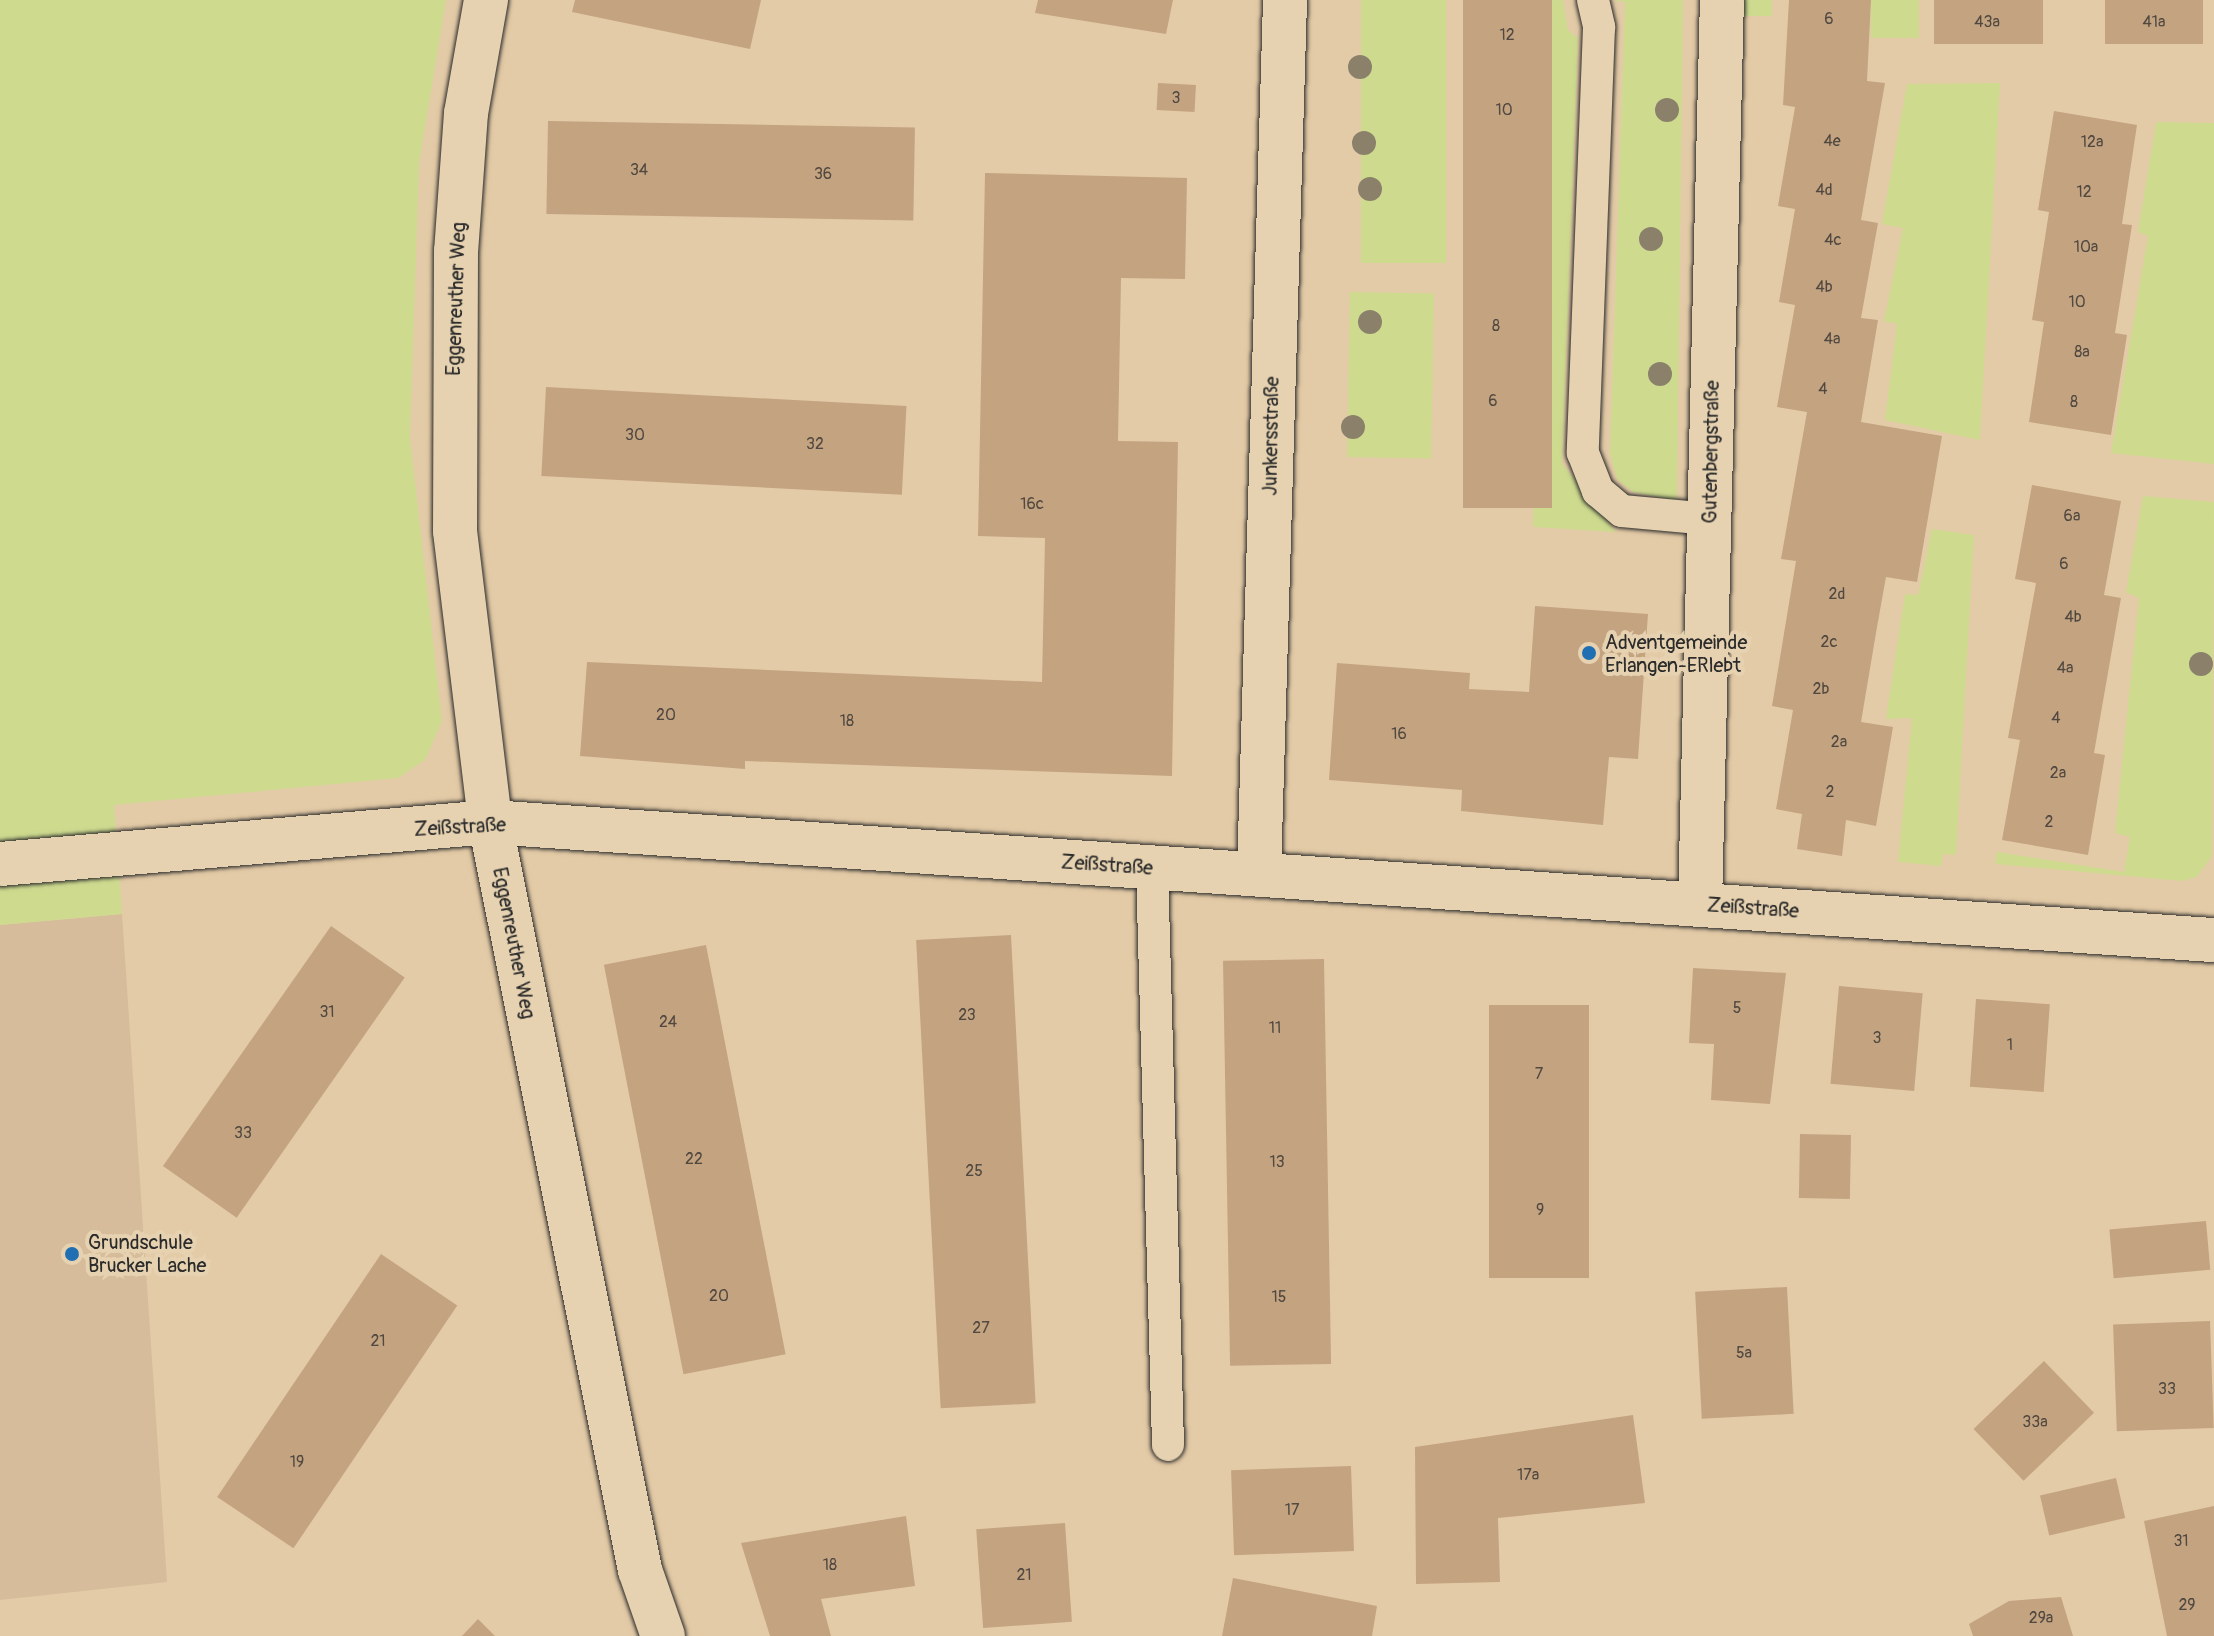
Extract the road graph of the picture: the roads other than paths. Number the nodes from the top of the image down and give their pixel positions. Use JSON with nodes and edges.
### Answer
{"nodes":[{"id":1,"x":486,"y":0,"type":"edge"},
{"id":2,"x":1285,"y":0,"type":"edge"},
{"id":3,"x":1593,"y":0,"type":"edge"},
{"id":4,"x":1722,"y":0,"type":"edge"},
{"id":5,"x":1710,"y":519,"type":"junction"},
{"id":6,"x":490,"y":822,"type":"junction"},
{"id":7,"x":0,"y":864,"type":"edge"},
{"id":8,"x":1152,"y":868,"type":"junction"},
{"id":9,"x":1259,"y":872,"type":"junction"},
{"id":10,"x":1700,"y":904,"type":"junction"},
{"id":11,"x":2214,"y":940,"type":"edge"},
{"id":12,"x":1168,"y":1445,"type":"dead end"},
{"id":13,"x":663,"y":1636,"type":"edge"}],
"edges":[{"from":1,"to":6,"type":"street","name":"Eggenreuther Weg"},
{"from":2,"to":9,"type":"street","name":"Junkersstraße"},
{"from":3,"to":5,"type":"lane"},
{"from":4,"to":5,"type":"street","name":"Gutenbergstraße"},
{"from":5,"to":10,"type":"street","name":"Gutenbergstraße"},
{"from":6,"to":7,"type":"street","name":"Zeißstraße"},
{"from":6,"to":8,"type":"street","name":"Zeißstraße"},
{"from":6,"to":13,"type":"street","name":"Eggenreuther Weg"},
{"from":8,"to":9,"type":"street","name":"Zeißstraße"},
{"from":8,"to":12,"type":"lane"},
{"from":9,"to":10,"type":"street","name":"Zeißstraße"},
{"from":10,"to":11,"type":"street","name":"Zeißstraße"}]}
